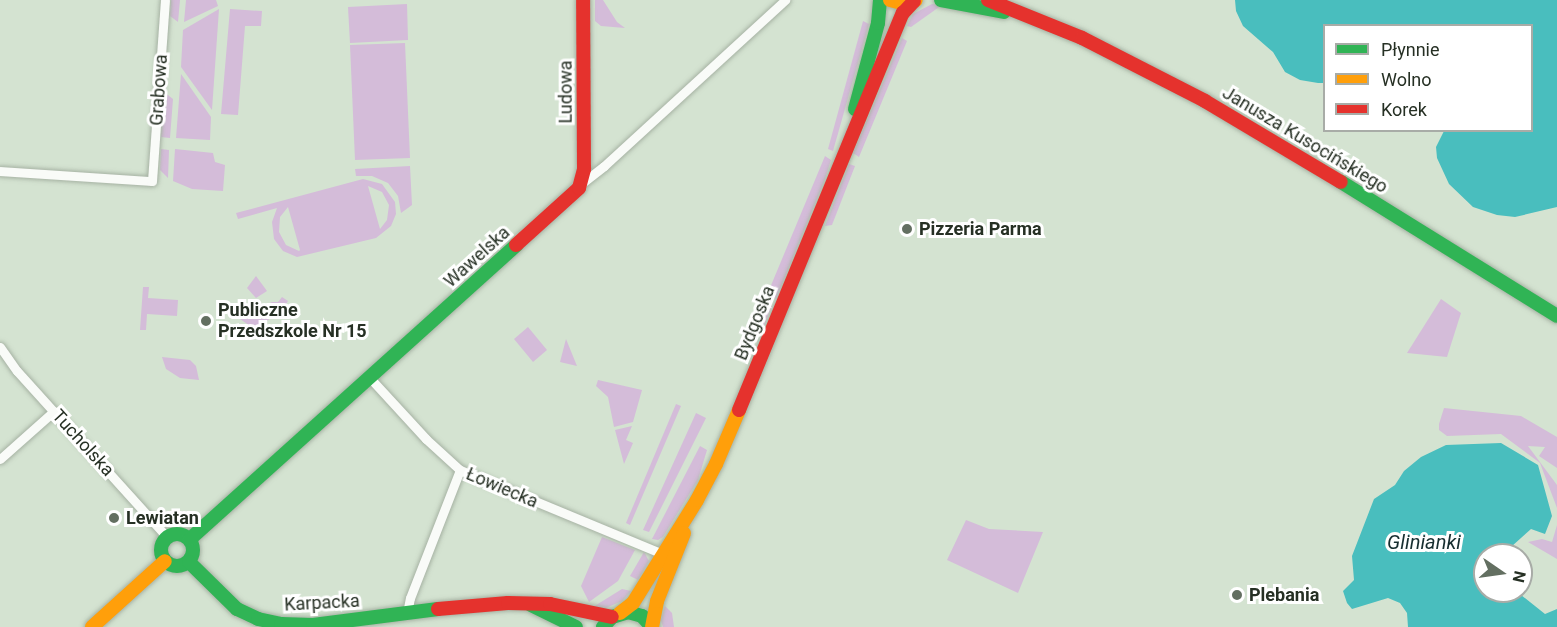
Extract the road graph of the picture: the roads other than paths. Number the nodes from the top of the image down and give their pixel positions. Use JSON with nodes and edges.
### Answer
{"nodes":[{"id":1,"x":165,"y":0,"type":"edge"},
{"id":2,"x":583,"y":0,"type":"edge"},
{"id":3,"x":785,"y":0,"type":"edge"},
{"id":4,"x":880,"y":0,"type":"edge"},
{"id":5,"x":890,"y":0,"type":"edge"},
{"id":6,"x":941,"y":0,"type":"edge"},
{"id":7,"x":988,"y":0,"type":"edge"},
{"id":8,"x":915,"y":1,"type":"edge"},
{"id":9,"x":1023,"y":15,"type":"junction"},
{"id":10,"x":842,"y":157,"type":"junction"},
{"id":11,"x":0,"y":171,"type":"edge"},
{"id":12,"x":581,"y":184,"type":"junction"},
{"id":13,"x":1557,"y":316,"type":"edge"},
{"id":14,"x":0,"y":348,"type":"edge"},
{"id":15,"x":370,"y":378,"type":"junction"},
{"id":16,"x":54,"y":411,"type":"junction"},
{"id":17,"x":0,"y":459,"type":"edge"},
{"id":18,"x":460,"y":470,"type":"junction"},
{"id":19,"x":697,"y":500,"type":"junction"},
{"id":20,"x":167,"y":537,"type":"junction"},
{"id":21,"x":190,"y":539,"type":"junction"},
{"id":22,"x":663,"y":554,"type":"junction"},
{"id":23,"x":165,"y":561,"type":"junction"},
{"id":24,"x":189,"y":561,"type":"junction"},
{"id":25,"x":529,"y":604,"type":"junction"},
{"id":26,"x":407,"y":613,"type":"junction"},
{"id":27,"x":612,"y":619,"type":"edge"},
{"id":28,"x":92,"y":627,"type":"edge"},
{"id":29,"x":576,"y":627,"type":"edge"},
{"id":30,"x":652,"y":627,"type":"edge"}],
"edges":[{"from":1,"to":11,"type":"street","name":"Grabowa"},
{"from":2,"to":12,"type":"street","name":"Ludowa"},
{"from":3,"to":12,"type":"street","name":"Wawelska"},
{"from":4,"to":10,"type":"street","name":"Bydgoska"},
{"from":5,"to":8,"type":"street"},
{"from":6,"to":9,"type":"street","name":"Janusza Kusocińskiego"},
{"from":7,"to":9,"type":"street","name":"Janusza Kusocińskiego"},
{"from":8,"to":10,"type":"street","name":"Bydgoska"},
{"from":9,"to":13,"type":"street","name":"Janusza Kusocińskiego"},
{"from":10,"to":19,"type":"street","name":"Bydgoska"},
{"from":12,"to":15,"type":"street","name":"Wawelska"},
{"from":14,"to":16,"type":"street","name":"Tucholska"},
{"from":15,"to":18,"type":"street","name":"Łowiecka"},
{"from":15,"to":21,"type":"street","name":"Wawelska"},
{"from":16,"to":17,"type":"street"},
{"from":16,"to":20,"type":"street","name":"Tucholska"},
{"from":18,"to":22,"type":"street","name":"Łowiecka"},
{"from":18,"to":26,"type":"street"},
{"from":19,"to":22,"type":"street","name":"Bydgoska"},
{"from":19,"to":30,"type":"street","name":"Bydgoska"},
{"from":20,"to":21,"type":"street"},
{"from":20,"to":23,"type":"street"},
{"from":21,"to":24,"type":"street"},
{"from":22,"to":27,"type":"street","name":"Bydgoska"},
{"from":23,"to":24,"type":"street"},
{"from":23,"to":28,"type":"street"},
{"from":24,"to":26,"type":"street","name":"Karpacka"},
{"from":25,"to":26,"type":"street","name":"Karpacka"},
{"from":25,"to":27,"type":"street","name":"Karpacka"},
{"from":25,"to":29,"type":"street","name":"Karpacka"},
{"from":27,"to":30,"type":"street","name":"Karpacka"}]}
